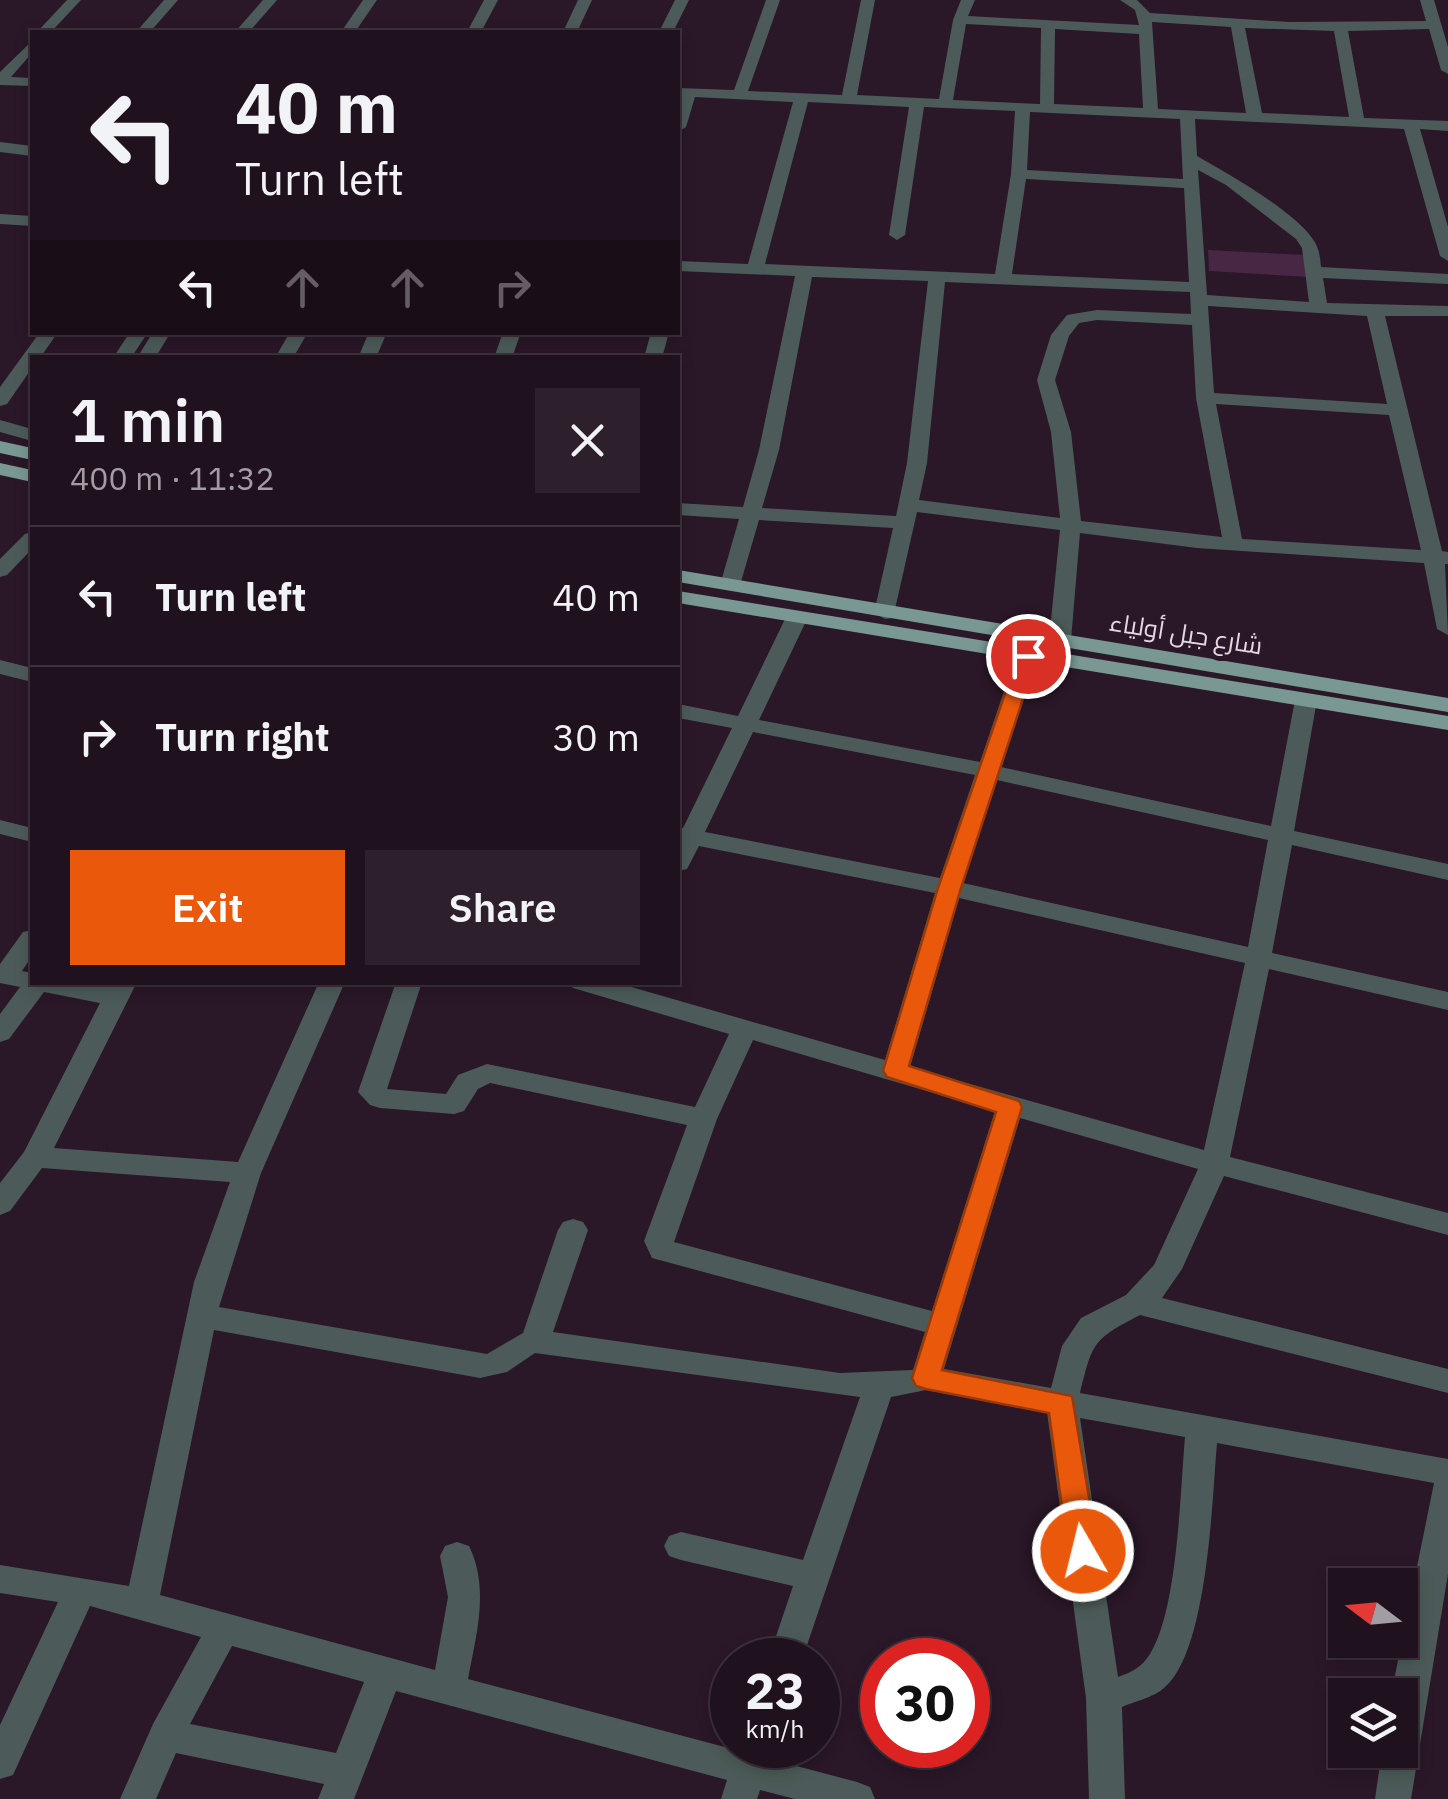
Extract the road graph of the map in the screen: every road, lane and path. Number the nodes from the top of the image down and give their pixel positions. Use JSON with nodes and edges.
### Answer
{"nodes":[{"id":1,"x":74,"y":0,"type":"edge"},
{"id":2,"x":172,"y":0,"type":"edge"},
{"id":3,"x":270,"y":0,"type":"edge"},
{"id":4,"x":370,"y":0,"type":"edge"},
{"id":5,"x":491,"y":0,"type":"edge"},
{"id":6,"x":585,"y":0,"type":"edge"},
{"id":7,"x":682,"y":0,"type":"edge"},
{"id":8,"x":772,"y":0,"type":"edge"},
{"id":9,"x":868,"y":0,"type":"edge"},
{"id":10,"x":968,"y":0,"type":"edge"},
{"id":11,"x":1127,"y":0,"type":"edge"},
{"id":12,"x":1428,"y":2,"type":"edge"},
{"id":13,"x":1448,"y":5,"type":"edge"},
{"id":14,"x":960,"y":20,"type":"junction"},
{"id":15,"x":1145,"y":23,"type":"junction"},
{"id":16,"x":1237,"y":25,"type":"junction"},
{"id":17,"x":1433,"y":25,"type":"junction"},
{"id":18,"x":1048,"y":26,"type":"junction"},
{"id":19,"x":1341,"y":29,"type":"junction"},
{"id":20,"x":46,"y":30,"type":"edge"},
{"id":21,"x":146,"y":30,"type":"edge"},
{"id":22,"x":244,"y":30,"type":"edge"},
{"id":23,"x":349,"y":30,"type":"edge"},
{"id":24,"x":475,"y":30,"type":"edge"},
{"id":25,"x":571,"y":30,"type":"edge"},
{"id":26,"x":667,"y":30,"type":"edge"},
{"id":27,"x":30,"y":47,"type":"edge"},
{"id":28,"x":1448,"y":70,"type":"edge"},
{"id":29,"x":30,"y":82,"type":"edge"},
{"id":30,"x":683,"y":92,"type":"edge"},
{"id":31,"x":740,"y":94,"type":"junction"},
{"id":32,"x":802,"y":97,"type":"junction"},
{"id":33,"x":848,"y":99,"type":"junction"},
{"id":34,"x":917,"y":102,"type":"junction"},
{"id":35,"x":945,"y":104,"type":"junction"},
{"id":36,"x":1023,"y":107,"type":"junction"},
{"id":37,"x":1047,"y":108,"type":"junction"},
{"id":38,"x":1151,"y":113,"type":"junction"},
{"id":39,"x":1187,"y":114,"type":"junction"},
{"id":40,"x":1255,"y":118,"type":"junction"},
{"id":41,"x":1357,"y":122,"type":"junction"},
{"id":42,"x":1410,"y":124,"type":"junction"},
{"id":43,"x":1448,"y":126,"type":"edge"},
{"id":44,"x":0,"y":148,"type":"edge"},
{"id":45,"x":30,"y":151,"type":"edge"},
{"id":46,"x":1189,"y":158,"type":"junction"},
{"id":47,"x":1019,"y":174,"type":"junction"},
{"id":48,"x":1190,"y":184,"type":"junction"},
{"id":49,"x":0,"y":219,"type":"edge"},
{"id":50,"x":27,"y":221,"type":"edge"},
{"id":51,"x":0,"y":244,"type":"edge"},
{"id":52,"x":1448,"y":256,"type":"edge"},
{"id":53,"x":680,"y":270,"type":"edge"},
{"id":54,"x":755,"y":270,"type":"junction"},
{"id":55,"x":804,"y":272,"type":"junction"},
{"id":56,"x":1314,"y":272,"type":"junction"},
{"id":57,"x":886,"y":276,"type":"junction"},
{"id":58,"x":937,"y":278,"type":"junction"},
{"id":59,"x":1004,"y":279,"type":"junction"},
{"id":60,"x":1448,"y":279,"type":"edge"},
{"id":61,"x":1198,"y":302,"type":"junction"},
{"id":62,"x":1319,"y":308,"type":"junction"},
{"id":63,"x":1375,"y":311,"type":"junction"},
{"id":64,"x":1448,"y":311,"type":"edge"},
{"id":65,"x":30,"y":358,"type":"edge"},
{"id":66,"x":1205,"y":398,"type":"junction"},
{"id":67,"x":0,"y":400,"type":"edge"},
{"id":68,"x":1396,"y":410,"type":"junction"},
{"id":69,"x":0,"y":426,"type":"edge"},
{"id":70,"x":30,"y":434,"type":"edge"},
{"id":71,"x":0,"y":447,"type":"edge"},
{"id":72,"x":30,"y":454,"type":"edge"},
{"id":73,"x":0,"y":469,"type":"edge"},
{"id":74,"x":30,"y":476,"type":"edge"},
{"id":75,"x":680,"y":509,"type":"edge"},
{"id":76,"x":752,"y":512,"type":"junction"},
{"id":77,"x":908,"y":514,"type":"junction"},
{"id":78,"x":1072,"y":524,"type":"junction"},
{"id":79,"x":30,"y":540,"type":"edge"},
{"id":80,"x":1233,"y":544,"type":"junction"},
{"id":81,"x":1441,"y":558,"type":"edge"},
{"id":82,"x":0,"y":571,"type":"edge"},
{"id":83,"x":680,"y":576,"type":"edge"},
{"id":84,"x":730,"y":585,"type":"junction"},
{"id":85,"x":680,"y":596,"type":"edge"},
{"id":86,"x":886,"y":613,"type":"junction"},
{"id":87,"x":797,"y":617,"type":"junction"},
{"id":88,"x":1448,"y":630,"type":"edge"},
{"id":89,"x":1060,"y":640,"type":"junction"},
{"id":90,"x":1028,"y":656,"type":"junction"},
{"id":91,"x":0,"y":667,"type":"edge"},
{"id":92,"x":30,"y":674,"type":"edge"},
{"id":93,"x":1306,"y":700,"type":"junction"},
{"id":94,"x":1448,"y":704,"type":"edge"},
{"id":95,"x":680,"y":711,"type":"edge"},
{"id":96,"x":1448,"y":723,"type":"edge"},
{"id":97,"x":743,"y":726,"type":"junction"},
{"id":98,"x":989,"y":771,"type":"junction"},
{"id":99,"x":0,"y":826,"type":"edge"},
{"id":100,"x":30,"y":834,"type":"edge"},
{"id":101,"x":1282,"y":834,"type":"junction"},
{"id":102,"x":684,"y":835,"type":"edge"},
{"id":103,"x":1448,"y":872,"type":"edge"},
{"id":104,"x":950,"y":888,"type":"junction"},
{"id":105,"x":30,"y":940,"type":"edge"},
{"id":106,"x":1259,"y":956,"type":"junction"},
{"id":107,"x":2,"y":975,"type":"edge"},
{"id":108,"x":30,"y":982,"type":"edge"},
{"id":109,"x":35,"y":985,"type":"edge"},
{"id":110,"x":50,"y":985,"type":"edge"},
{"id":111,"x":331,"y":985,"type":"edge"},
{"id":112,"x":407,"y":985,"type":"edge"},
{"id":113,"x":620,"y":987,"type":"edge"},
{"id":114,"x":119,"y":990,"type":"edge"},
{"id":115,"x":1448,"y":1001,"type":"edge"},
{"id":116,"x":745,"y":1029,"type":"junction"},
{"id":117,"x":0,"y":1033,"type":"edge"},
{"id":118,"x":895,"y":1071,"type":"junction"},
{"id":119,"x":1010,"y":1107,"type":"junction"},
{"id":120,"x":703,"y":1119,"type":"junction"},
{"id":121,"x":34,"y":1157,"type":"junction"},
{"id":122,"x":1214,"y":1163,"type":"junction"},
{"id":123,"x":248,"y":1174,"type":"junction"},
{"id":124,"x":0,"y":1204,"type":"edge"},
{"id":125,"x":1448,"y":1224,"type":"edge"},
{"id":126,"x":573,"y":1230,"type":"dead end"},
{"id":127,"x":1137,"y":1304,"type":"junction"},
{"id":128,"x":202,"y":1316,"type":"junction"},
{"id":129,"x":942,"y":1325,"type":"junction"},
{"id":130,"x":534,"y":1341,"type":"junction"},
{"id":131,"x":926,"y":1378,"type":"junction"},
{"id":132,"x":1448,"y":1381,"type":"edge"},
{"id":133,"x":879,"y":1387,"type":"junction"},
{"id":134,"x":1062,"y":1404,"type":"junction"},
{"id":135,"x":1202,"y":1428,"type":"junction"},
{"id":136,"x":1448,"y":1472,"type":"edge"},
{"id":137,"x":1448,"y":1488,"type":"edge"},
{"id":138,"x":681,"y":1546,"type":"dead end"},
{"id":139,"x":456,"y":1556,"type":"dead end"},
{"id":140,"x":814,"y":1577,"type":"junction"},
{"id":141,"x":0,"y":1579,"type":"edge"},
{"id":142,"x":81,"y":1590,"type":"junction"},
{"id":143,"x":142,"y":1602,"type":"junction"},
{"id":144,"x":222,"y":1629,"type":"junction"},
{"id":145,"x":793,"y":1638,"type":"edge"},
{"id":146,"x":385,"y":1673,"type":"junction"},
{"id":147,"x":449,"y":1691,"type":"junction"},
{"id":148,"x":1104,"y":1698,"type":"junction"},
{"id":149,"x":166,"y":1735,"type":"junction"},
{"id":150,"x":0,"y":1763,"type":"edge"},
{"id":151,"x":747,"y":1772,"type":"edge"},
{"id":152,"x":341,"y":1786,"type":"edge"},
{"id":153,"x":138,"y":1799,"type":"edge"},
{"id":154,"x":857,"y":1799,"type":"edge"},
{"id":155,"x":1106,"y":1799,"type":"edge"},
{"id":156,"x":1393,"y":1799,"type":"edge"}],
"edges":[{"from":1,"to":20,"type":"street"},
{"from":2,"to":21,"type":"street"},
{"from":3,"to":22,"type":"street"},
{"from":4,"to":23,"type":"street"},
{"from":5,"to":24,"type":"street"},
{"from":6,"to":25,"type":"street"},
{"from":7,"to":26,"type":"street"},
{"from":8,"to":31,"type":"street"},
{"from":9,"to":33,"type":"street"},
{"from":10,"to":14,"type":"street"},
{"from":11,"to":15,"type":"street"},
{"from":12,"to":13,"type":"street"},
{"from":12,"to":17,"type":"street"},
{"from":14,"to":18,"type":"street"},
{"from":14,"to":35,"type":"street"},
{"from":15,"to":16,"type":"street"},
{"from":15,"to":18,"type":"street"},
{"from":15,"to":38,"type":"street"},
{"from":16,"to":19,"type":"street"},
{"from":16,"to":40,"type":"street"},
{"from":17,"to":19,"type":"street"},
{"from":17,"to":28,"type":"street"},
{"from":18,"to":37,"type":"street"},
{"from":19,"to":41,"type":"street"},
{"from":27,"to":29,"type":"street"},
{"from":30,"to":31,"type":"street"},
{"from":31,"to":32,"type":"street"},
{"from":32,"to":33,"type":"street"},
{"from":32,"to":54,"type":"street"},
{"from":33,"to":34,"type":"street"},
{"from":34,"to":35,"type":"street"},
{"from":34,"to":57,"type":"street"},
{"from":35,"to":36,"type":"street"},
{"from":36,"to":37,"type":"street"},
{"from":36,"to":47,"type":"street"},
{"from":37,"to":38,"type":"street"},
{"from":38,"to":39,"type":"street"},
{"from":39,"to":40,"type":"street"},
{"from":39,"to":46,"type":"street"},
{"from":40,"to":41,"type":"street"},
{"from":41,"to":42,"type":"street"},
{"from":42,"to":43,"type":"street"},
{"from":42,"to":52,"type":"street"},
{"from":44,"to":45,"type":"street"},
{"from":46,"to":48,"type":"street"},
{"from":46,"to":56,"type":"street"},
{"from":47,"to":48,"type":"street"},
{"from":47,"to":59,"type":"street"},
{"from":48,"to":61,"type":"street"},
{"from":49,"to":50,"type":"street"},
{"from":50,"to":51,"type":"street"},
{"from":53,"to":54,"type":"street"},
{"from":54,"to":55,"type":"street"},
{"from":55,"to":57,"type":"street"},
{"from":55,"to":76,"type":"street"},
{"from":56,"to":60,"type":"street"},
{"from":56,"to":62,"type":"street"},
{"from":57,"to":58,"type":"street"},
{"from":58,"to":59,"type":"street"},
{"from":58,"to":77,"type":"street"},
{"from":59,"to":61,"type":"street"},
{"from":61,"to":62,"type":"street"},
{"from":61,"to":66,"type":"street"},
{"from":61,"to":78,"type":"street"},
{"from":62,"to":63,"type":"street"},
{"from":63,"to":64,"type":"street"},
{"from":63,"to":68,"type":"street"},
{"from":65,"to":67,"type":"street"},
{"from":66,"to":68,"type":"street"},
{"from":66,"to":80,"type":"street"},
{"from":68,"to":81,"type":"street"},
{"from":69,"to":70,"type":"street"},
{"from":71,"to":72,"type":"main road"},
{"from":73,"to":74,"type":"main road"},
{"from":75,"to":76,"type":"street"},
{"from":76,"to":77,"type":"street"},
{"from":76,"to":84,"type":"street"},
{"from":77,"to":78,"type":"street"},
{"from":77,"to":86,"type":"street"},
{"from":78,"to":80,"type":"street"},
{"from":78,"to":89,"type":"street"},
{"from":79,"to":82,"type":"street"},
{"from":80,"to":81,"type":"street"},
{"from":81,"to":88,"type":"street"},
{"from":83,"to":84,"type":"main road","name":"شارع جبل أولياء"},
{"from":84,"to":86,"type":"main road","name":"شارع جبل أولياء"},
{"from":85,"to":87,"type":"main road","name":"شارع جبل أولياء"},
{"from":86,"to":89,"type":"main road","name":"شارع جبل أولياء"},
{"from":87,"to":90,"type":"main road","name":"شارع جبل أولياء"},
{"from":87,"to":97,"type":"street"},
{"from":89,"to":94,"type":"main road","name":"شارع جبل أولياء"},
{"from":90,"to":93,"type":"main road","name":"شارع جبل أولياء"},
{"from":90,"to":98,"type":"street"},
{"from":91,"to":92,"type":"street"},
{"from":93,"to":96,"type":"main road","name":"شارع جبل أولياء"},
{"from":93,"to":101,"type":"street"},
{"from":95,"to":97,"type":"street"},
{"from":97,"to":98,"type":"street"},
{"from":97,"to":102,"type":"street"},
{"from":98,"to":101,"type":"street"},
{"from":98,"to":104,"type":"street"},
{"from":99,"to":100,"type":"street"},
{"from":101,"to":103,"type":"street"},
{"from":101,"to":106,"type":"street"},
{"from":102,"to":104,"type":"street"},
{"from":104,"to":106,"type":"street"},
{"from":104,"to":118,"type":"street"},
{"from":105,"to":107,"type":"street"},
{"from":106,"to":115,"type":"street"},
{"from":106,"to":122,"type":"street"},
{"from":107,"to":108,"type":"street"},
{"from":109,"to":117,"type":"street"},
{"from":110,"to":114,"type":"street"},
{"from":111,"to":123,"type":"street"},
{"from":112,"to":120,"type":"street"},
{"from":113,"to":116,"type":"street"},
{"from":114,"to":121,"type":"street"},
{"from":116,"to":118,"type":"street"},
{"from":116,"to":120,"type":"street"},
{"from":118,"to":119,"type":"street"},
{"from":119,"to":122,"type":"street"},
{"from":119,"to":129,"type":"street"},
{"from":120,"to":129,"type":"street"},
{"from":121,"to":123,"type":"street"},
{"from":121,"to":124,"type":"street"},
{"from":122,"to":125,"type":"street"},
{"from":122,"to":127,"type":"street"},
{"from":123,"to":128,"type":"street"},
{"from":126,"to":130,"type":"street"},
{"from":127,"to":132,"type":"street"},
{"from":127,"to":134,"type":"street"},
{"from":128,"to":130,"type":"street"},
{"from":128,"to":143,"type":"street"},
{"from":129,"to":131,"type":"street"},
{"from":130,"to":133,"type":"street"},
{"from":131,"to":133,"type":"street"},
{"from":131,"to":134,"type":"street"},
{"from":133,"to":140,"type":"street"},
{"from":134,"to":135,"type":"street"},
{"from":134,"to":148,"type":"street"},
{"from":135,"to":136,"type":"street"},
{"from":135,"to":148,"type":"street"},
{"from":137,"to":156,"type":"street"},
{"from":138,"to":140,"type":"street"},
{"from":139,"to":147,"type":"street"},
{"from":140,"to":145,"type":"street"},
{"from":141,"to":142,"type":"street"},
{"from":142,"to":143,"type":"street"},
{"from":142,"to":150,"type":"street"},
{"from":143,"to":144,"type":"street"},
{"from":144,"to":146,"type":"street"},
{"from":144,"to":149,"type":"street"},
{"from":146,"to":147,"type":"street"},
{"from":146,"to":152,"type":"street"},
{"from":147,"to":151,"type":"street"},
{"from":148,"to":155,"type":"street"},
{"from":149,"to":152,"type":"street"},
{"from":149,"to":153,"type":"street"},
{"from":151,"to":154,"type":"street"}]}
